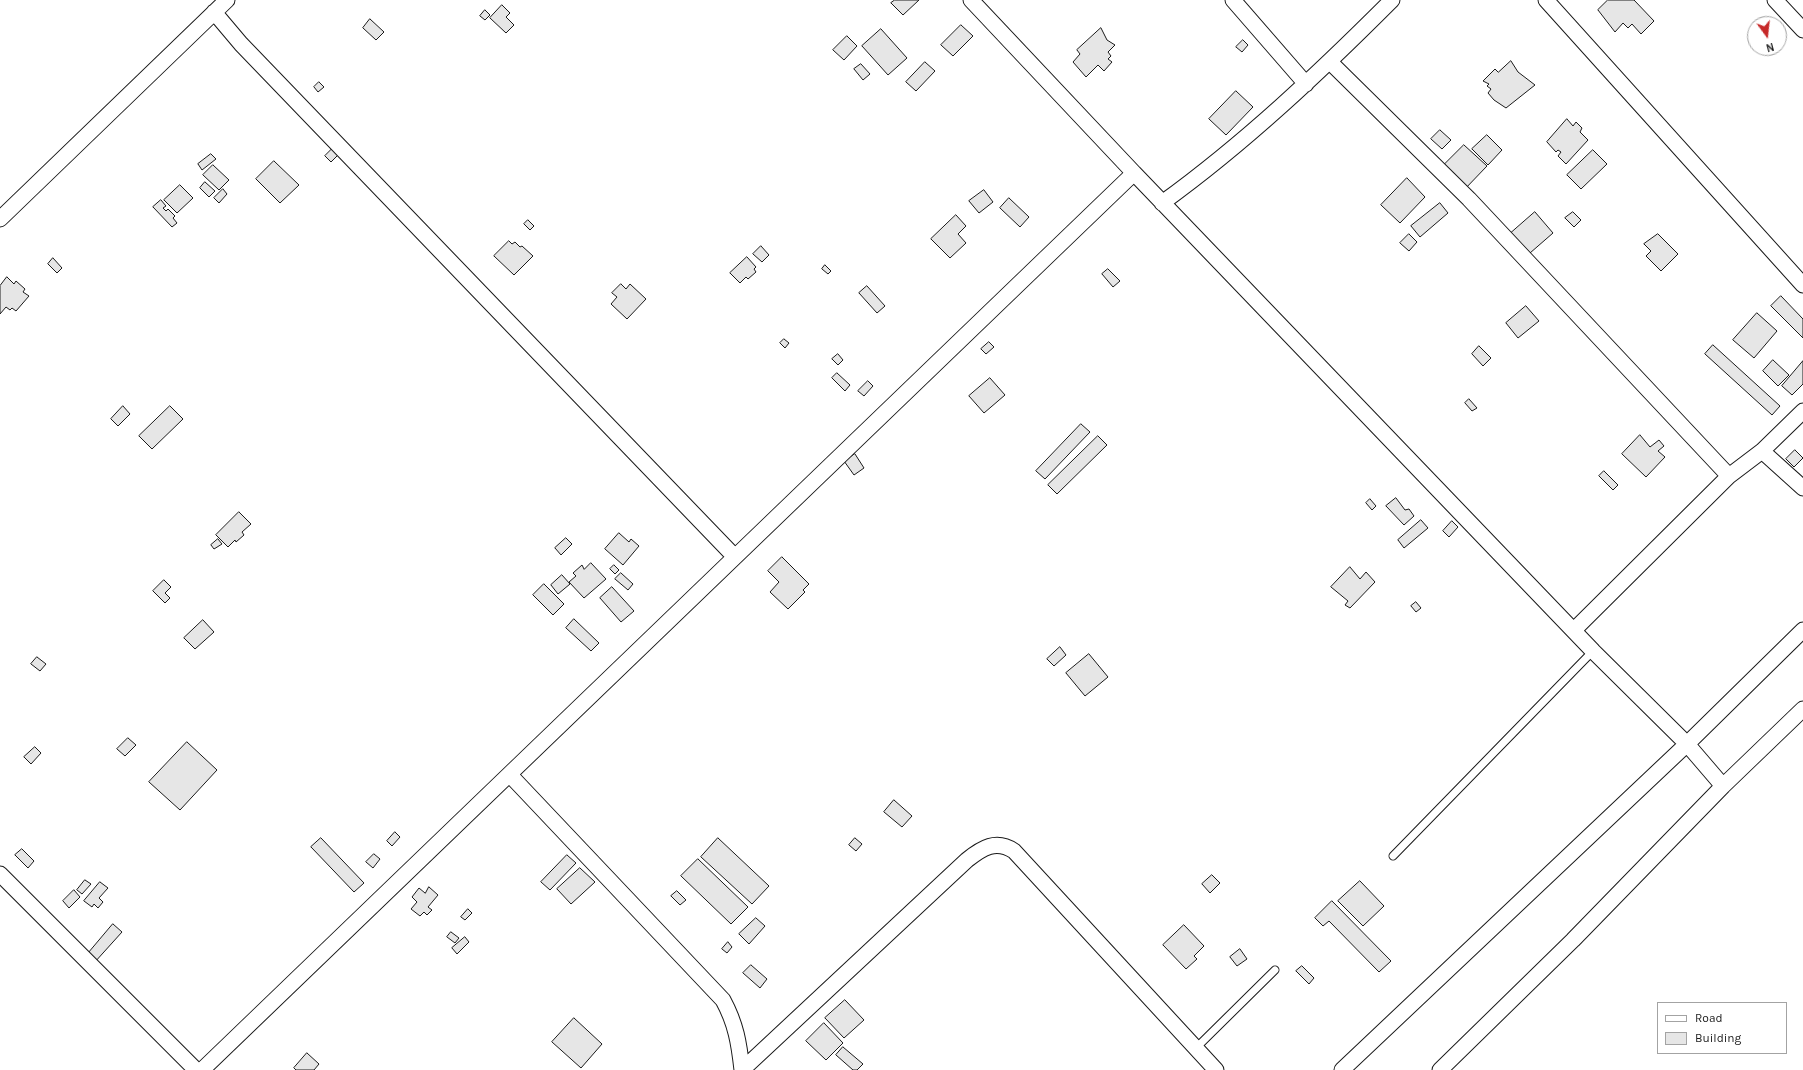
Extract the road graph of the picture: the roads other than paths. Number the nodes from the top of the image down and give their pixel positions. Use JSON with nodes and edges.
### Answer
{"nodes":[{"id":1,"x":227,"y":0,"type":"edge"},
{"id":2,"x":971,"y":0,"type":"edge"},
{"id":3,"x":1233,"y":0,"type":"edge"},
{"id":4,"x":1392,"y":0,"type":"edge"},
{"id":5,"x":1546,"y":0,"type":"edge"},
{"id":6,"x":1775,"y":0,"type":"edge"},
{"id":7,"x":214,"y":12,"type":"junction"},
{"id":8,"x":1803,"y":30,"type":"edge"},
{"id":9,"x":1330,"y":62,"type":"junction"},
{"id":10,"x":1306,"y":84,"type":"junction"},
{"id":11,"x":1134,"y":173,"type":"junction"},
{"id":12,"x":1162,"y":203,"type":"junction"},
{"id":13,"x":0,"y":219,"type":"edge"},
{"id":14,"x":1803,"y":286,"type":"edge"},
{"id":15,"x":1803,"y":411,"type":"edge"},
{"id":16,"x":1762,"y":451,"type":"junction"},
{"id":17,"x":1729,"y":476,"type":"junction"},
{"id":18,"x":1803,"y":488,"type":"edge"},
{"id":19,"x":736,"y":557,"type":"junction"},
{"id":20,"x":1574,"y":630,"type":"junction"},
{"id":21,"x":1803,"y":630,"type":"edge"},
{"id":22,"x":1594,"y":651,"type":"junction"},
{"id":23,"x":1803,"y":709,"type":"edge"},
{"id":24,"x":1687,"y":744,"type":"junction"},
{"id":25,"x":510,"y":775,"type":"junction"},
{"id":26,"x":1723,"y":786,"type":"junction"},
{"id":27,"x":1393,"y":856,"type":"dead end"},
{"id":28,"x":0,"y":874,"type":"edge"},
{"id":29,"x":1275,"y":970,"type":"dead end"},
{"id":30,"x":1196,"y":1048,"type":"junction"},
{"id":31,"x":196,"y":1070,"type":"edge"},
{"id":32,"x":202,"y":1070,"type":"edge"},
{"id":33,"x":742,"y":1070,"type":"edge"},
{"id":34,"x":1216,"y":1070,"type":"edge"},
{"id":35,"x":1342,"y":1070,"type":"edge"},
{"id":36,"x":1440,"y":1070,"type":"edge"}],
"edges":[{"from":1,"to":7,"type":"street"},
{"from":2,"to":11,"type":"street"},
{"from":3,"to":10,"type":"street"},
{"from":4,"to":9,"type":"street"},
{"from":5,"to":14,"type":"street"},
{"from":6,"to":8,"type":"street"},
{"from":7,"to":13,"type":"street"},
{"from":7,"to":19,"type":"street"},
{"from":9,"to":10,"type":"street"},
{"from":9,"to":17,"type":"street"},
{"from":10,"to":12,"type":"street"},
{"from":11,"to":12,"type":"street"},
{"from":11,"to":19,"type":"street"},
{"from":12,"to":20,"type":"street"},
{"from":15,"to":16,"type":"street"},
{"from":16,"to":17,"type":"street"},
{"from":16,"to":18,"type":"street"},
{"from":17,"to":20,"type":"street"},
{"from":19,"to":25,"type":"street"},
{"from":20,"to":22,"type":"street"},
{"from":21,"to":24,"type":"street"},
{"from":22,"to":24,"type":"street"},
{"from":22,"to":27,"type":"lane"},
{"from":23,"to":26,"type":"street"},
{"from":24,"to":26,"type":"street"},
{"from":24,"to":35,"type":"street"},
{"from":25,"to":32,"type":"street"},
{"from":25,"to":33,"type":"street"},
{"from":26,"to":36,"type":"street"},
{"from":28,"to":31,"type":"street"},
{"from":29,"to":30,"type":"lane"},
{"from":30,"to":33,"type":"street"},
{"from":30,"to":34,"type":"street"}]}
